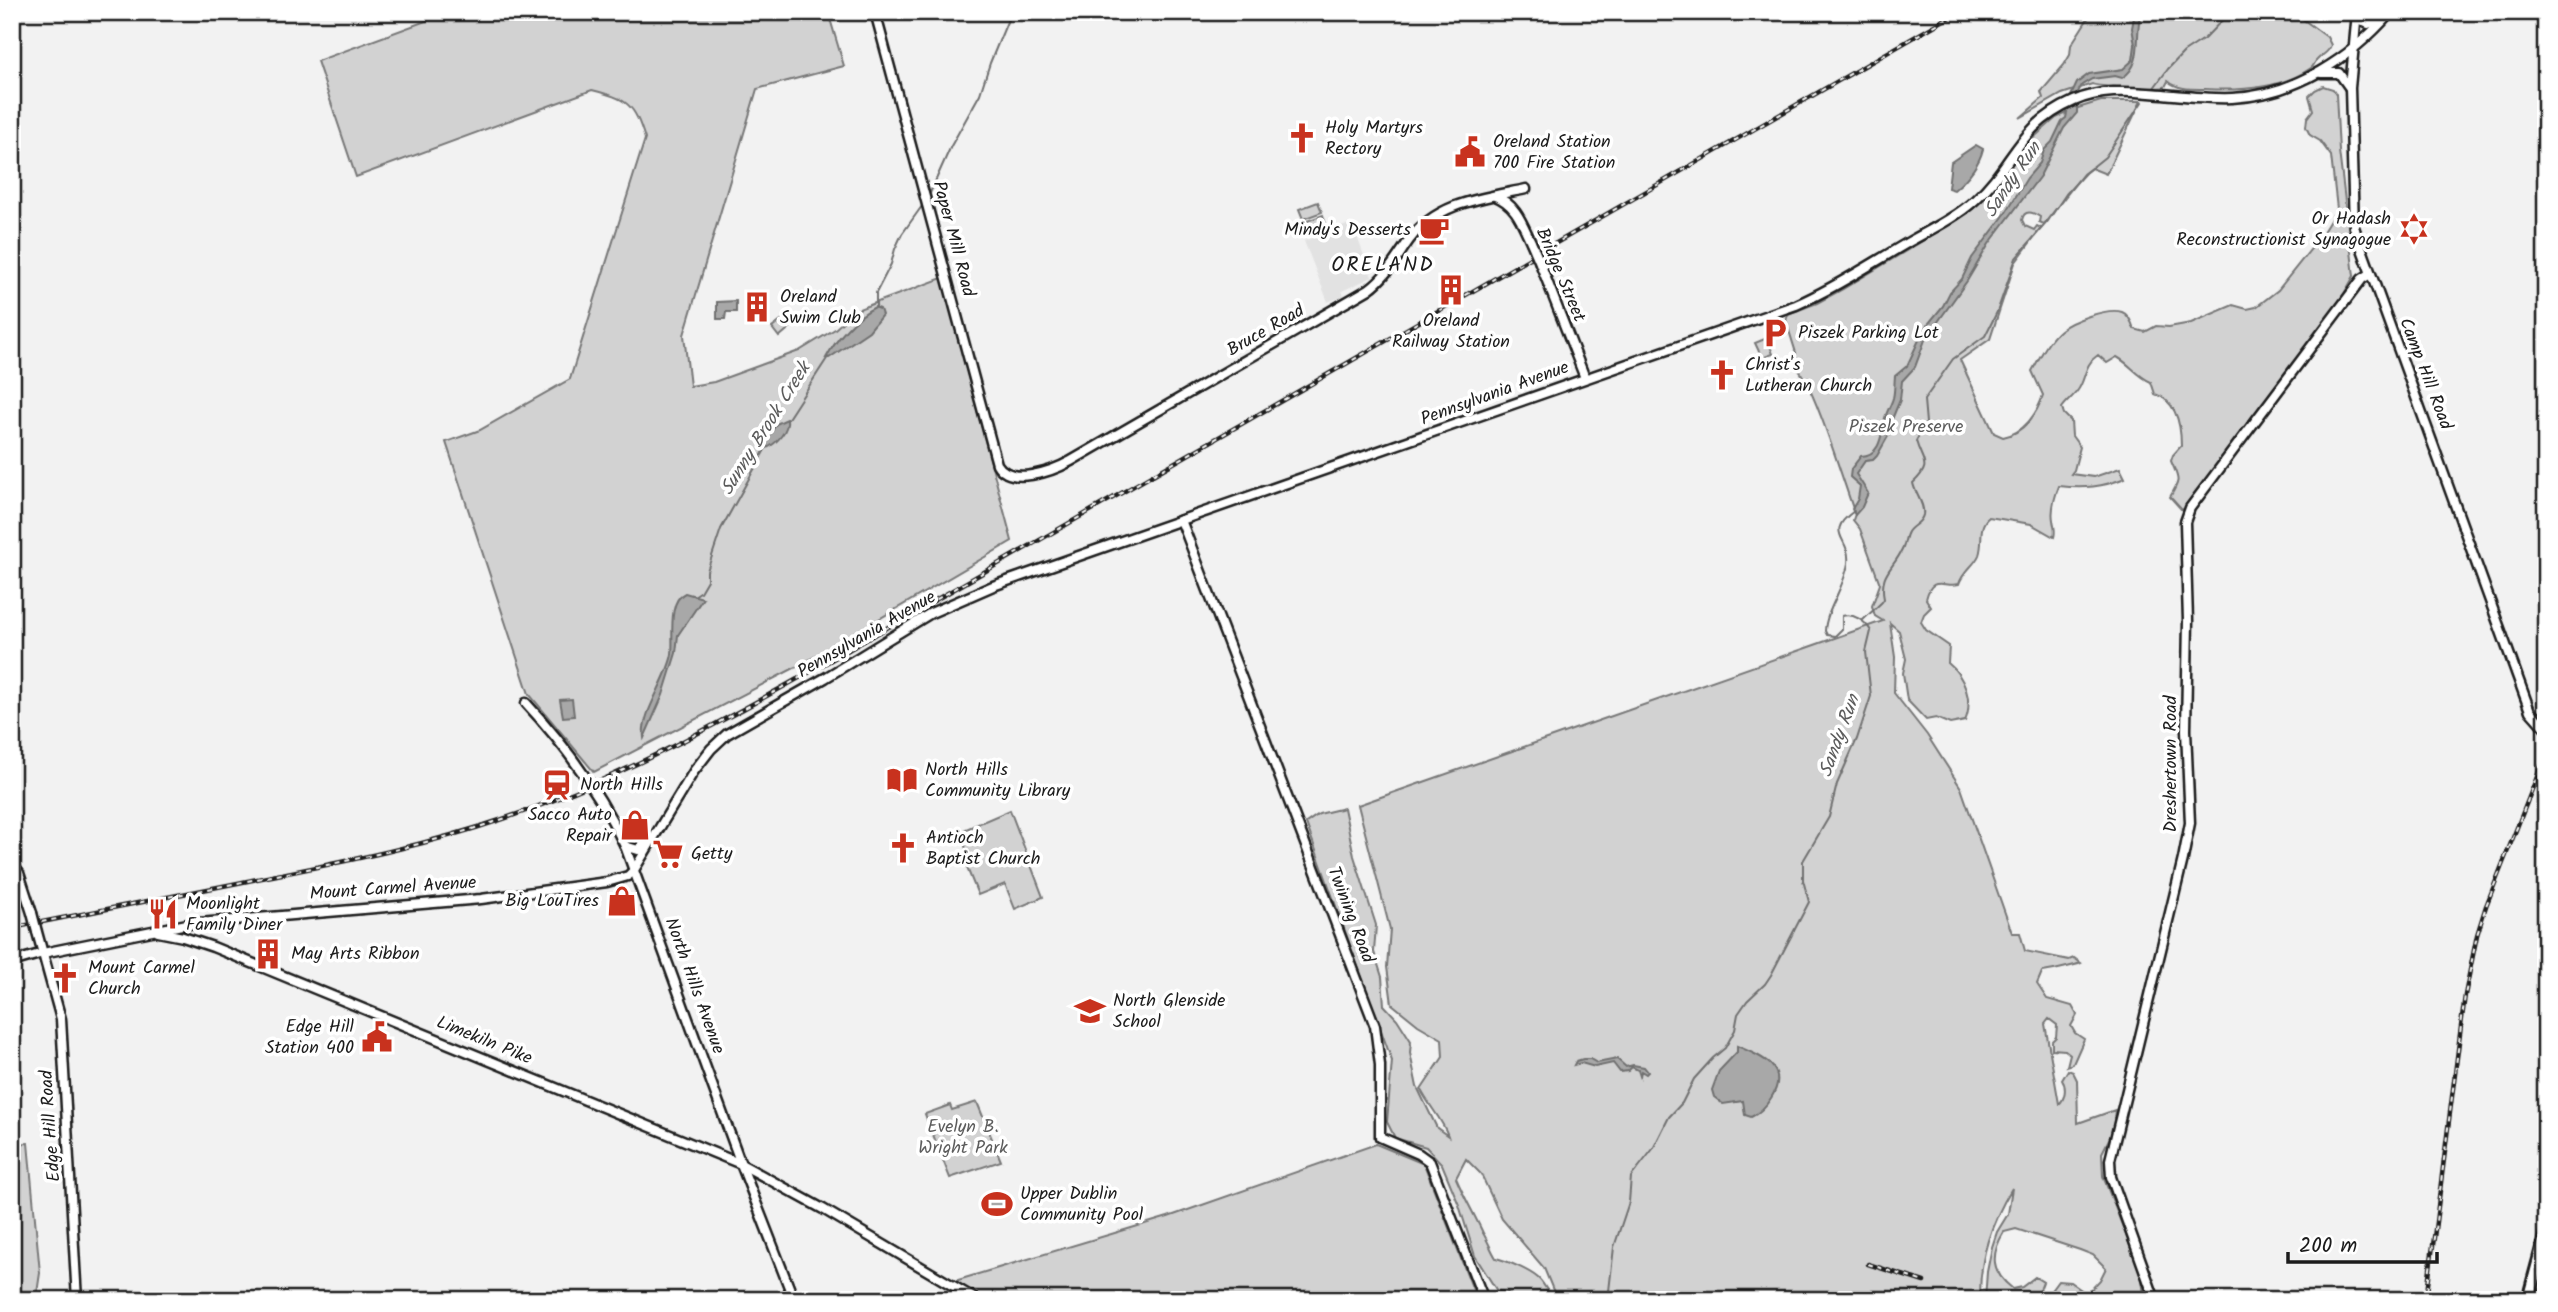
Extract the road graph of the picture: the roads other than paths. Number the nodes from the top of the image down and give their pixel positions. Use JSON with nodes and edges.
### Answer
{"nodes":[{"id":1,"x":875,"y":12,"type":"edge"},
{"id":2,"x":2357,"y":13,"type":"edge"},
{"id":3,"x":2389,"y":15,"type":"edge"},
{"id":4,"x":2352,"y":50,"type":"junction"},
{"id":5,"x":2318,"y":74,"type":"junction"},
{"id":6,"x":2350,"y":88,"type":"junction"},
{"id":7,"x":1526,"y":189,"type":"dead end"},
{"id":8,"x":1492,"y":195,"type":"junction"},
{"id":9,"x":2366,"y":276,"type":"junction"},
{"id":10,"x":1586,"y":378,"type":"junction"},
{"id":11,"x":1004,"y":472,"type":"joint"},
{"id":12,"x":1181,"y":520,"type":"junction"},
{"id":13,"x":527,"y":703,"type":"dead end"},
{"id":14,"x":2546,"y":729,"type":"edge"},
{"id":15,"x":661,"y":826,"type":"junction"},
{"id":16,"x":625,"y":846,"type":"junction"},
{"id":17,"x":12,"y":864,"type":"edge"},
{"id":18,"x":634,"y":870,"type":"junction"},
{"id":19,"x":151,"y":930,"type":"junction"},
{"id":20,"x":38,"y":933,"type":"junction"},
{"id":21,"x":65,"y":949,"type":"junction"},
{"id":22,"x":43,"y":953,"type":"junction"},
{"id":23,"x":12,"y":962,"type":"edge"},
{"id":24,"x":741,"y":1164,"type":"junction"},
{"id":25,"x":2546,"y":1233,"type":"edge"},
{"id":26,"x":2546,"y":1284,"type":"edge"},
{"id":27,"x":77,"y":1300,"type":"edge"},
{"id":28,"x":794,"y":1300,"type":"edge"},
{"id":29,"x":976,"y":1300,"type":"edge"},
{"id":30,"x":1484,"y":1300,"type":"edge"},
{"id":31,"x":2155,"y":1300,"type":"edge"},
{"id":32,"x":2528,"y":1300,"type":"edge"},
{"id":33,"x":2542,"y":1300,"type":"edge"}],
"edges":[{"from":1,"to":11,"type":"street","name":"Paper Mill Road"},
{"from":2,"to":3,"type":"street"},
{"from":2,"to":4,"type":"street","name":"Camp Hill Road"},
{"from":3,"to":4,"type":"street","name":"Pennsylvania Avenue"},
{"from":4,"to":5,"type":"street","name":"Pennsylvania Avenue"},
{"from":4,"to":6,"type":"street","name":"Camp Hill Road"},
{"from":5,"to":6,"type":"street"},
{"from":5,"to":10,"type":"street","name":"Pennsylvania Avenue"},
{"from":6,"to":9,"type":"street","name":"Camp Hill Road"},
{"from":7,"to":8,"type":"street","name":"Bruce Road"},
{"from":8,"to":10,"type":"street","name":"Bridge Street","bridge":true},
{"from":8,"to":11,"type":"street","name":"Bruce Road"},
{"from":9,"to":14,"type":"street","name":"Camp Hill Road"},
{"from":9,"to":31,"type":"street","name":"Dreshertown Road"},
{"from":10,"to":12,"type":"street","name":"Pennsylvania Avenue"},
{"from":12,"to":15,"type":"street","name":"Pennsylvania Avenue"},
{"from":12,"to":30,"type":"street","name":"Twining Road"},
{"from":13,"to":16,"type":"street","name":"North Hills Avenue"},
{"from":15,"to":16,"type":"street"},
{"from":15,"to":18,"type":"street","name":"Pennsylvania Avenue"},
{"from":16,"to":18,"type":"street","name":"North Hills Avenue"},
{"from":17,"to":20,"type":"street","bridge":true},
{"from":18,"to":19,"type":"street","name":"Mount Carmel Avenue"},
{"from":18,"to":24,"type":"street","name":"North Hills Avenue"},
{"from":19,"to":21,"type":"street","name":"Limekiln Pike"},
{"from":19,"to":24,"type":"street","name":"Limekiln Pike"},
{"from":20,"to":21,"type":"street"},
{"from":20,"to":22,"type":"street"},
{"from":21,"to":22,"type":"street","name":"Limekiln Pike"},
{"from":22,"to":23,"type":"street"},
{"from":22,"to":27,"type":"street","name":"Edge Hill Road"},
{"from":24,"to":28,"type":"street","name":"North Hills Avenue"},
{"from":24,"to":29,"type":"street","name":"Limekiln Pike"},
{"from":25,"to":32,"type":"highway"},
{"from":26,"to":33,"type":"highway"}]}
